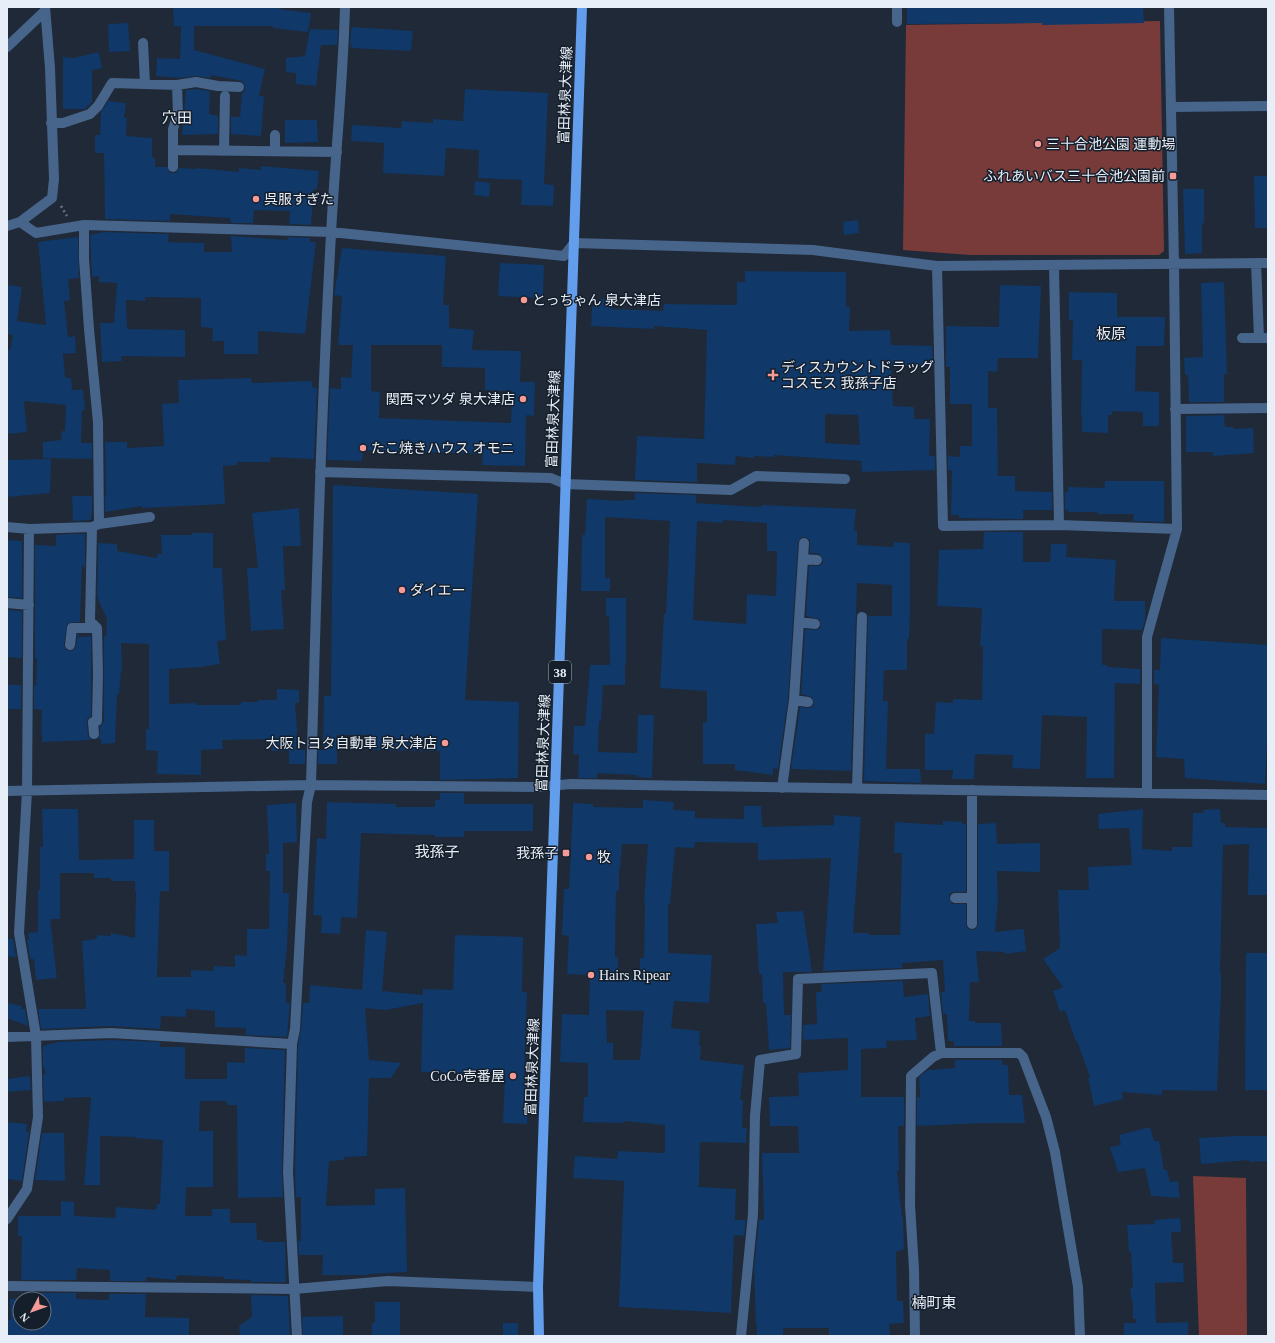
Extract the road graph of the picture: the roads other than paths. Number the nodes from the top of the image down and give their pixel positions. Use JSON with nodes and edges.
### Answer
{"nodes":[{"id":1,"x":345,"y":7,"type":"edge"},
{"id":2,"x":582,"y":7,"type":"edge"},
{"id":3,"x":897,"y":7,"type":"edge"},
{"id":4,"x":1169,"y":7,"type":"edge"},
{"id":5,"x":45,"y":9,"type":"edge"},
{"id":6,"x":897,"y":22,"type":"dead end"},
{"id":7,"x":143,"y":43,"type":"dead end"},
{"id":8,"x":7,"y":47,"type":"edge"},
{"id":9,"x":145,"y":84,"type":"junction"},
{"id":10,"x":177,"y":85,"type":"junction"},
{"id":11,"x":240,"y":87,"type":"dead end"},
{"id":12,"x":224,"y":96,"type":"dead end"},
{"id":13,"x":1268,"y":106,"type":"edge"},
{"id":14,"x":1171,"y":108,"type":"junction"},
{"id":15,"x":51,"y":123,"type":"junction"},
{"id":16,"x":275,"y":135,"type":"dead end"},
{"id":17,"x":173,"y":150,"type":"junction"},
{"id":18,"x":224,"y":151,"type":"junction"},
{"id":19,"x":275,"y":152,"type":"junction"},
{"id":20,"x":337,"y":152,"type":"junction"},
{"id":21,"x":173,"y":167,"type":"dead end"},
{"id":22,"x":20,"y":222,"type":"junction"},
{"id":23,"x":84,"y":225,"type":"junction"},
{"id":24,"x":7,"y":226,"type":"edge"},
{"id":25,"x":331,"y":232,"type":"junction"},
{"id":26,"x":574,"y":243,"type":"junction"},
{"id":27,"x":1256,"y":263,"type":"junction"},
{"id":28,"x":1268,"y":263,"type":"edge"},
{"id":29,"x":1174,"y":264,"type":"junction"},
{"id":30,"x":1054,"y":265,"type":"junction"},
{"id":31,"x":938,"y":266,"type":"junction"},
{"id":32,"x":1242,"y":338,"type":"dead end"},
{"id":33,"x":1263,"y":338,"type":"edge"},
{"id":34,"x":1268,"y":408,"type":"edge"},
{"id":35,"x":1175,"y":409,"type":"junction"},
{"id":36,"x":320,"y":472,"type":"junction"},
{"id":37,"x":845,"y":479,"type":"dead end"},
{"id":38,"x":565,"y":484,"type":"junction"},
{"id":39,"x":150,"y":517,"type":"dead end"},
{"id":40,"x":95,"y":525,"type":"junction"},
{"id":41,"x":1059,"y":525,"type":"junction"},
{"id":42,"x":7,"y":527,"type":"edge"},
{"id":43,"x":29,"y":529,"type":"junction"},
{"id":44,"x":1177,"y":530,"type":"junction"},
{"id":45,"x":804,"y":543,"type":"dead end"},
{"id":46,"x":803,"y":559,"type":"junction"},
{"id":47,"x":817,"y":560,"type":"dead end"},
{"id":48,"x":7,"y":603,"type":"edge"},
{"id":49,"x":29,"y":605,"type":"junction"},
{"id":50,"x":862,"y":616,"type":"dead end"},
{"id":51,"x":799,"y":622,"type":"junction"},
{"id":52,"x":815,"y":624,"type":"dead end"},
{"id":53,"x":97,"y":628,"type":"junction"},
{"id":54,"x":70,"y":645,"type":"dead end"},
{"id":55,"x":794,"y":700,"type":"junction"},
{"id":56,"x":808,"y":702,"type":"dead end"},
{"id":57,"x":94,"y":734,"type":"dead end"},
{"id":58,"x":311,"y":785,"type":"junction"},
{"id":59,"x":555,"y":785,"type":"junction"},
{"id":60,"x":782,"y":788,"type":"junction"},
{"id":61,"x":857,"y":789,"type":"junction"},
{"id":62,"x":972,"y":790,"type":"junction"},
{"id":63,"x":7,"y":791,"type":"edge"},
{"id":64,"x":27,"y":791,"type":"junction"},
{"id":65,"x":1147,"y":793,"type":"junction"},
{"id":66,"x":1268,"y":795,"type":"edge"},
{"id":67,"x":955,"y":898,"type":"dead end"},
{"id":68,"x":972,"y":898,"type":"junction"},
{"id":69,"x":972,"y":924,"type":"dead end"},
{"id":70,"x":36,"y":1036,"type":"junction"},
{"id":71,"x":7,"y":1037,"type":"edge"},
{"id":72,"x":292,"y":1044,"type":"junction"},
{"id":73,"x":941,"y":1053,"type":"junction"},
{"id":74,"x":7,"y":1219,"type":"edge"},
{"id":75,"x":7,"y":1286,"type":"edge"},
{"id":76,"x":538,"y":1287,"type":"junction"},
{"id":77,"x":294,"y":1289,"type":"junction"},
{"id":78,"x":297,"y":1336,"type":"edge"},
{"id":79,"x":539,"y":1336,"type":"edge"},
{"id":80,"x":741,"y":1336,"type":"edge"},
{"id":81,"x":914,"y":1336,"type":"edge"},
{"id":82,"x":1080,"y":1336,"type":"edge"}],
"edges":[{"from":1,"to":20,"type":"street"},
{"from":2,"to":26,"type":"main road","name":"富田林泉大津線","number":"38"},
{"from":3,"to":6,"type":"street"},
{"from":4,"to":14,"type":"street"},
{"from":5,"to":8,"type":"street"},
{"from":5,"to":15,"type":"street"},
{"from":7,"to":9,"type":"street"},
{"from":9,"to":10,"type":"street"},
{"from":9,"to":15,"type":"street"},
{"from":10,"to":11,"type":"street"},
{"from":10,"to":17,"type":"street"},
{"from":12,"to":18,"type":"street"},
{"from":13,"to":14,"type":"street"},
{"from":14,"to":29,"type":"street"},
{"from":15,"to":22,"type":"street"},
{"from":16,"to":19,"type":"street"},
{"from":17,"to":18,"type":"street"},
{"from":17,"to":21,"type":"street"},
{"from":18,"to":19,"type":"street"},
{"from":19,"to":20,"type":"street"},
{"from":20,"to":25,"type":"street"},
{"from":22,"to":23,"type":"street"},
{"from":22,"to":24,"type":"street"},
{"from":23,"to":25,"type":"street"},
{"from":23,"to":40,"type":"street"},
{"from":25,"to":26,"type":"street"},
{"from":25,"to":36,"type":"street"},
{"from":26,"to":31,"type":"street"},
{"from":26,"to":38,"type":"main road","name":"富田林泉大津線","number":"38"},
{"from":27,"to":28,"type":"street"},
{"from":27,"to":29,"type":"street"},
{"from":27,"to":33,"type":"street"},
{"from":29,"to":30,"type":"street"},
{"from":29,"to":35,"type":"street"},
{"from":30,"to":31,"type":"street"},
{"from":30,"to":41,"type":"street"},
{"from":31,"to":41,"type":"street"},
{"from":32,"to":33,"type":"street"},
{"from":34,"to":35,"type":"street"},
{"from":35,"to":44,"type":"street"},
{"from":36,"to":38,"type":"street"},
{"from":36,"to":58,"type":"street"},
{"from":37,"to":38,"type":"street"},
{"from":38,"to":59,"type":"main road","name":"富田林泉大津線","number":"38"},
{"from":39,"to":40,"type":"street"},
{"from":40,"to":43,"type":"street"},
{"from":40,"to":53,"type":"street"},
{"from":41,"to":44,"type":"street"},
{"from":42,"to":43,"type":"street"},
{"from":43,"to":49,"type":"street"},
{"from":44,"to":65,"type":"street"},
{"from":45,"to":46,"type":"street"},
{"from":46,"to":47,"type":"street"},
{"from":46,"to":51,"type":"street"},
{"from":48,"to":49,"type":"street"},
{"from":49,"to":64,"type":"street"},
{"from":50,"to":61,"type":"street"},
{"from":51,"to":52,"type":"street"},
{"from":51,"to":55,"type":"street"},
{"from":53,"to":54,"type":"street"},
{"from":53,"to":57,"type":"street"},
{"from":55,"to":56,"type":"street"},
{"from":55,"to":60,"type":"street"},
{"from":58,"to":59,"type":"street"},
{"from":58,"to":64,"type":"street"},
{"from":58,"to":72,"type":"street"},
{"from":59,"to":60,"type":"street"},
{"from":59,"to":76,"type":"main road","name":"富田林泉大津線","number":"38"},
{"from":60,"to":61,"type":"street"},
{"from":61,"to":62,"type":"street"},
{"from":62,"to":65,"type":"street"},
{"from":62,"to":68,"type":"street"},
{"from":63,"to":64,"type":"street"},
{"from":64,"to":70,"type":"street"},
{"from":65,"to":66,"type":"street"},
{"from":67,"to":68,"type":"street"},
{"from":68,"to":69,"type":"street"},
{"from":70,"to":71,"type":"street"},
{"from":70,"to":72,"type":"street"},
{"from":70,"to":74,"type":"street"},
{"from":72,"to":77,"type":"street"},
{"from":73,"to":80,"type":"street"},
{"from":73,"to":81,"type":"street"},
{"from":73,"to":82,"type":"street"},
{"from":75,"to":77,"type":"street"},
{"from":76,"to":77,"type":"street"},
{"from":76,"to":79,"type":"main road","name":"富田林泉大津線","number":"38"},
{"from":77,"to":78,"type":"street"}]}
